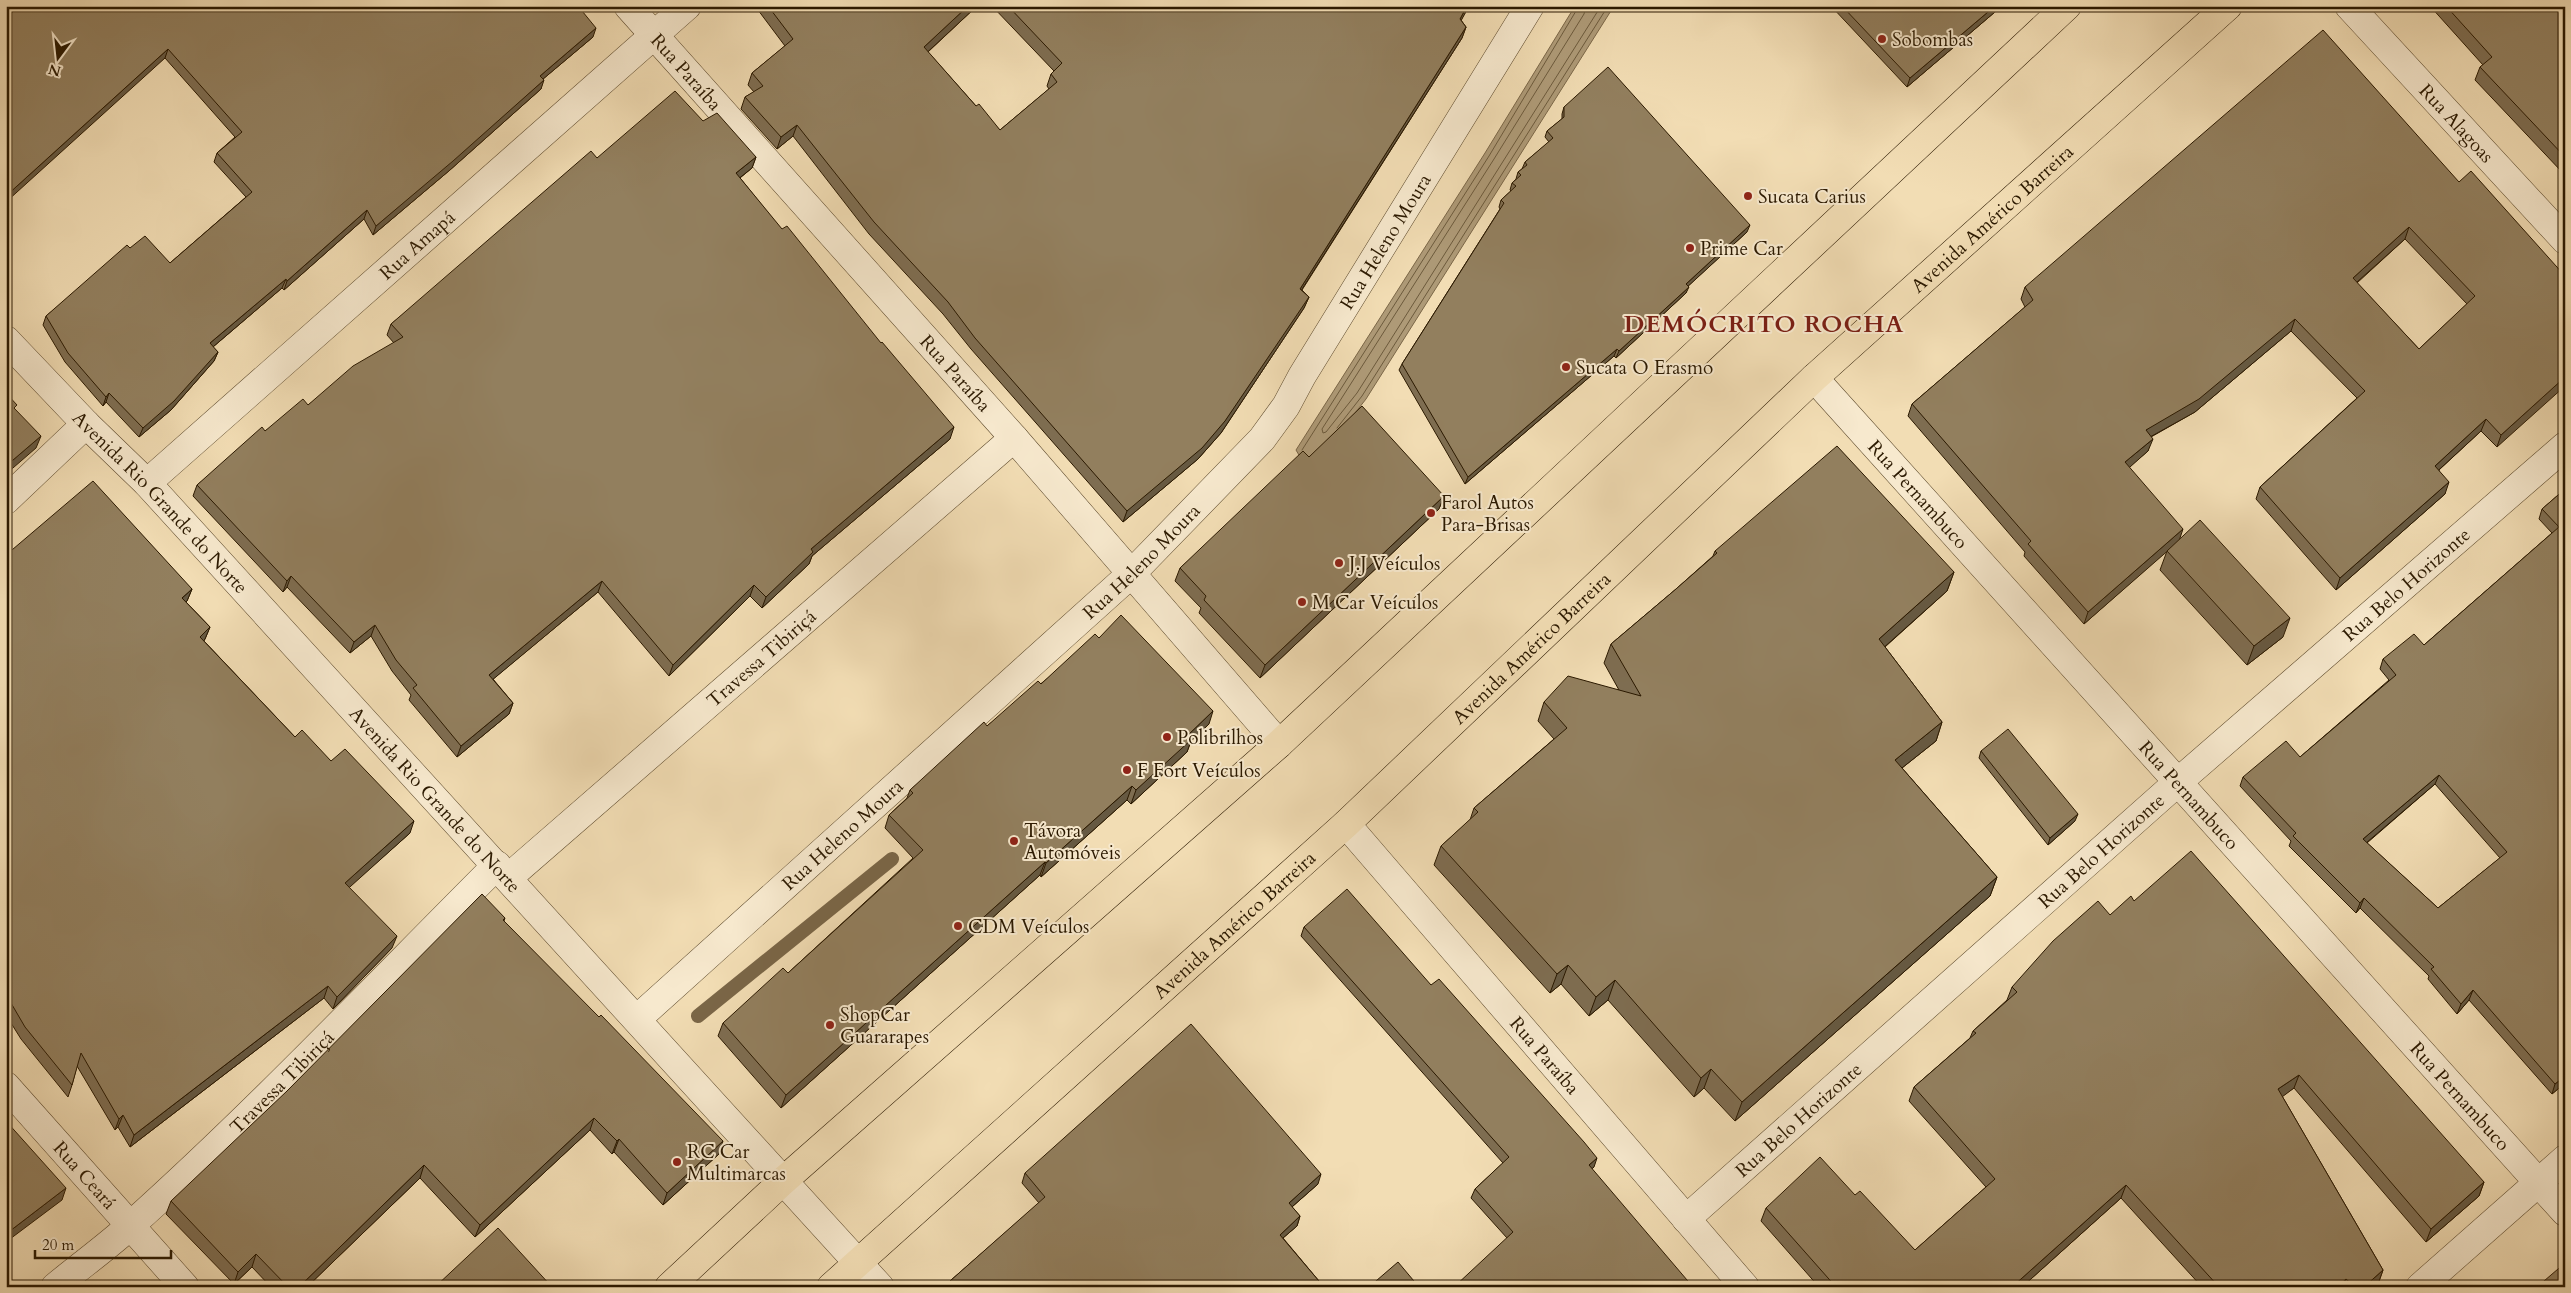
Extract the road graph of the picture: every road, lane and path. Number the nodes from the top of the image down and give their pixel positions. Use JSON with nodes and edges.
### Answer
{"nodes":[{"id":1,"x":628,"y":6,"type":"edge"},
{"id":2,"x":687,"y":6,"type":"edge"},
{"id":3,"x":1530,"y":6,"type":"edge"},
{"id":4,"x":2068,"y":6,"type":"edge"},
{"id":5,"x":2228,"y":6,"type":"edge"},
{"id":6,"x":2349,"y":6,"type":"edge"},
{"id":7,"x":653,"y":35,"type":"junction"},
{"id":8,"x":2565,"y":240,"type":"edge"},
{"id":9,"x":6,"y":340,"type":"edge"},
{"id":10,"x":1814,"y":378,"type":"junction"},
{"id":11,"x":86,"y":424,"type":"junction"},
{"id":12,"x":1014,"y":438,"type":"junction"},
{"id":13,"x":2565,"y":446,"type":"edge"},
{"id":14,"x":147,"y":483,"type":"junction"},
{"id":15,"x":6,"y":500,"type":"edge"},
{"id":16,"x":1131,"y":574,"type":"junction"},
{"id":17,"x":1279,"y":744,"type":"junction"},
{"id":18,"x":2178,"y":782,"type":"junction"},
{"id":19,"x":1346,"y":824,"type":"junction"},
{"id":20,"x":503,"y":871,"type":"junction"},
{"id":21,"x":637,"y":1019,"type":"junction"},
{"id":22,"x":6,"y":1086,"type":"edge"},
{"id":23,"x":2565,"y":1159,"type":"edge"},
{"id":24,"x":783,"y":1181,"type":"junction"},
{"id":25,"x":2538,"y":1182,"type":"junction"},
{"id":26,"x":2565,"y":1212,"type":"edge"},
{"id":27,"x":1686,"y":1219,"type":"junction"},
{"id":28,"x":130,"y":1226,"type":"junction"},
{"id":29,"x":858,"y":1263,"type":"junction"},
{"id":30,"x":55,"y":1287,"type":"edge"},
{"id":31,"x":185,"y":1287,"type":"edge"},
{"id":32,"x":669,"y":1287,"type":"edge"},
{"id":33,"x":831,"y":1287,"type":"edge"},
{"id":34,"x":880,"y":1287,"type":"edge"},
{"id":35,"x":1745,"y":1287,"type":"edge"},
{"id":36,"x":2420,"y":1287,"type":"edge"}],
"edges":[{"from":1,"to":7,"type":"street","name":"Rua Paraíba"},
{"from":2,"to":7,"type":"street","name":"Rua Amapá"},
{"from":3,"to":16,"type":"street","name":"Rua Heleno Moura"},
{"from":4,"to":17,"type":"main road"},
{"from":5,"to":10,"type":"main road","name":"Avenida Américo Barreira"},
{"from":6,"to":8,"type":"street","name":"Rua Alagoas"},
{"from":7,"to":12,"type":"street","name":"Rua Paraíba"},
{"from":7,"to":14,"type":"street","name":"Rua Amapá"},
{"from":9,"to":11,"type":"street","name":"Avenida Rio Grande do Norte"},
{"from":10,"to":18,"type":"street","name":"Rua Pernambuco"},
{"from":10,"to":19,"type":"main road","name":"Avenida Américo Barreira"},
{"from":11,"to":14,"type":"street","name":"Avenida Rio Grande do Norte"},
{"from":11,"to":15,"type":"street"},
{"from":12,"to":16,"type":"street","name":"Rua Paraíba"},
{"from":12,"to":20,"type":"street","name":"Travessa Tibiriçá"},
{"from":13,"to":18,"type":"street","name":"Rua Belo Horizonte"},
{"from":14,"to":20,"type":"street","name":"Avenida Rio Grande do Norte"},
{"from":16,"to":17,"type":"street","name":"Rua Paraíba"},
{"from":16,"to":21,"type":"street","name":"Rua Heleno Moura"},
{"from":17,"to":24,"type":"main road"},
{"from":18,"to":25,"type":"street","name":"Rua Pernambuco"},
{"from":18,"to":27,"type":"street","name":"Rua Belo Horizonte"},
{"from":19,"to":27,"type":"street","name":"Rua Paraíba"},
{"from":19,"to":29,"type":"main road","name":"Avenida Américo Barreira"},
{"from":20,"to":21,"type":"street","name":"Avenida Rio Grande do Norte"},
{"from":20,"to":28,"type":"street","name":"Travessa Tibiriçá"},
{"from":21,"to":24,"type":"street","name":"Avenida Rio Grande do Norte"},
{"from":22,"to":28,"type":"street","name":"Rua Ceará"},
{"from":23,"to":25,"type":"street"},
{"from":24,"to":29,"type":"street","name":"Avenida Rio Grande do Norte"},
{"from":24,"to":32,"type":"main road"},
{"from":25,"to":26,"type":"street","name":"Rua Pernambuco"},
{"from":25,"to":36,"type":"street"},
{"from":27,"to":35,"type":"street","name":"Rua Paraíba"},
{"from":28,"to":30,"type":"street","name":"Travessa Tibiriçá"},
{"from":28,"to":31,"type":"street","name":"Rua Ceará"},
{"from":29,"to":33,"type":"main road","name":"Avenida Américo Barreira"},
{"from":29,"to":34,"type":"street","name":"Avenida Rio Grande do Norte"}]}
